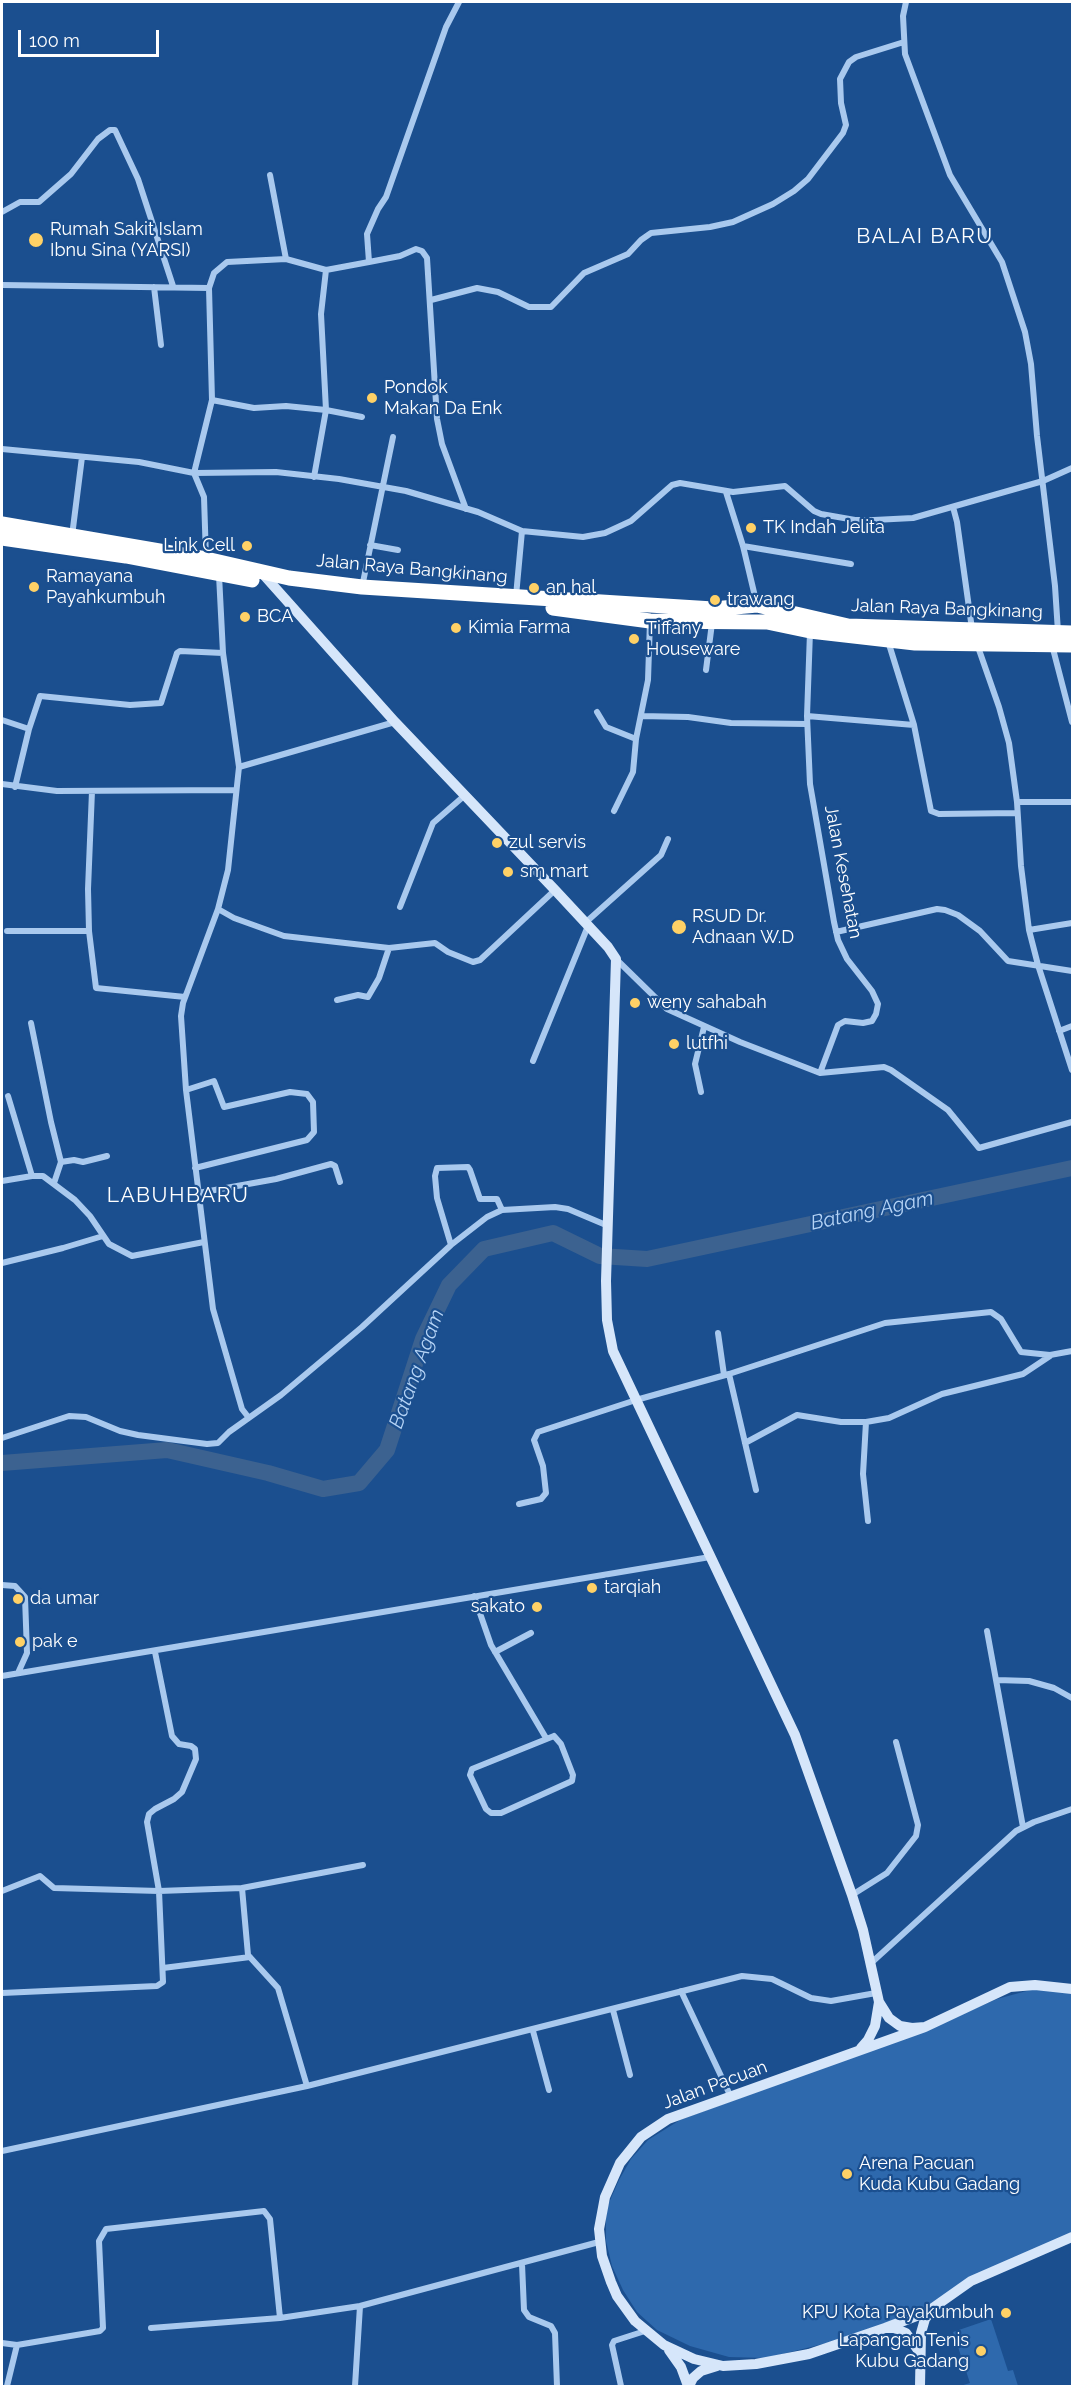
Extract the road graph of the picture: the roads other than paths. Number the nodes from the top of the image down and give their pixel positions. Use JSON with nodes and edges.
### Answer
{"nodes":[{"id":1,"x":459,"y":2,"type":"edge"},
{"id":2,"x":906,"y":2,"type":"edge"},
{"id":3,"x":904,"y":42,"type":"junction"},
{"id":4,"x":270,"y":175,"type":"dead end"},
{"id":5,"x":2,"y":212,"type":"edge"},
{"id":6,"x":286,"y":259,"type":"junction"},
{"id":7,"x":369,"y":262,"type":"junction"},
{"id":8,"x":326,"y":270,"type":"junction"},
{"id":9,"x":2,"y":285,"type":"edge"},
{"id":10,"x":172,"y":286,"type":"junction"},
{"id":11,"x":154,"y":287,"type":"junction"},
{"id":12,"x":209,"y":288,"type":"junction"},
{"id":13,"x":431,"y":300,"type":"junction"},
{"id":14,"x":161,"y":345,"type":"dead end"},
{"id":15,"x":212,"y":400,"type":"junction"},
{"id":16,"x":326,"y":410,"type":"junction"},
{"id":17,"x":362,"y":417,"type":"dead end"},
{"id":18,"x":393,"y":437,"type":"dead end"},
{"id":19,"x":2,"y":449,"type":"edge"},
{"id":20,"x":82,"y":457,"type":"junction"},
{"id":21,"x":1072,"y":468,"type":"edge"},
{"id":22,"x":194,"y":473,"type":"junction"},
{"id":23,"x":314,"y":477,"type":"junction"},
{"id":24,"x":1043,"y":481,"type":"junction"},
{"id":25,"x":382,"y":487,"type":"junction"},
{"id":26,"x":726,"y":492,"type":"junction"},
{"id":27,"x":952,"y":507,"type":"junction"},
{"id":28,"x":466,"y":509,"type":"junction"},
{"id":29,"x":2,"y":524,"type":"edge"},
{"id":30,"x":522,"y":531,"type":"junction"},
{"id":31,"x":72,"y":536,"type":"junction"},
{"id":32,"x":2,"y":538,"type":"edge"},
{"id":33,"x":370,"y":545,"type":"junction"},
{"id":34,"x":743,"y":546,"type":"junction"},
{"id":35,"x":398,"y":550,"type":"dead end"},
{"id":36,"x":127,"y":551,"type":"junction"},
{"id":37,"x":206,"y":559,"type":"junction"},
{"id":38,"x":851,"y":564,"type":"dead end"},
{"id":39,"x":219,"y":574,"type":"junction"},
{"id":40,"x":266,"y":578,"type":"junction"},
{"id":41,"x":362,"y":587,"type":"junction"},
{"id":42,"x":516,"y":598,"type":"junction"},
{"id":43,"x":549,"y":603,"type":"junction"},
{"id":44,"x":757,"y":605,"type":"junction"},
{"id":45,"x":712,"y":615,"type":"junction"},
{"id":46,"x":650,"y":621,"type":"junction"},
{"id":47,"x":810,"y":631,"type":"junction"},
{"id":48,"x":915,"y":636,"type":"junction"},
{"id":49,"x":974,"y":637,"type":"junction"},
{"id":50,"x":1061,"y":637,"type":"edge"},
{"id":51,"x":888,"y":641,"type":"junction"},
{"id":52,"x":1072,"y":645,"type":"edge"},
{"id":53,"x":223,"y":653,"type":"junction"},
{"id":54,"x":706,"y":670,"type":"dead end"},
{"id":55,"x":597,"y":712,"type":"dead end"},
{"id":56,"x":641,"y":716,"type":"junction"},
{"id":57,"x":807,"y":716,"type":"junction"},
{"id":58,"x":2,"y":720,"type":"edge"},
{"id":59,"x":395,"y":722,"type":"junction"},
{"id":60,"x":1072,"y":722,"type":"edge"},
{"id":61,"x":807,"y":724,"type":"junction"},
{"id":62,"x":914,"y":724,"type":"junction"},
{"id":63,"x":29,"y":729,"type":"junction"},
{"id":64,"x":636,"y":739,"type":"junction"},
{"id":65,"x":239,"y":767,"type":"junction"},
{"id":66,"x":2,"y":784,"type":"edge"},
{"id":67,"x":15,"y":788,"type":"junction"},
{"id":68,"x":236,"y":790,"type":"junction"},
{"id":69,"x":92,"y":791,"type":"junction"},
{"id":70,"x":464,"y":796,"type":"junction"},
{"id":71,"x":1017,"y":802,"type":"junction"},
{"id":72,"x":1072,"y":802,"type":"edge"},
{"id":73,"x":614,"y":811,"type":"dead end"},
{"id":74,"x":1017,"y":813,"type":"junction"},
{"id":75,"x":668,"y":839,"type":"dead end"},
{"id":76,"x":555,"y":890,"type":"junction"},
{"id":77,"x":400,"y":907,"type":"dead end"},
{"id":78,"x":218,"y":909,"type":"junction"},
{"id":79,"x":1072,"y":923,"type":"edge"},
{"id":80,"x":586,"y":925,"type":"junction"},
{"id":81,"x":1029,"y":930,"type":"junction"},
{"id":82,"x":7,"y":931,"type":"dead end"},
{"id":83,"x":89,"y":931,"type":"junction"},
{"id":84,"x":836,"y":932,"type":"junction"},
{"id":85,"x":389,"y":948,"type":"junction"},
{"id":86,"x":616,"y":959,"type":"junction"},
{"id":87,"x":1038,"y":965,"type":"junction"},
{"id":88,"x":1072,"y":971,"type":"edge"},
{"id":89,"x":185,"y":998,"type":"junction"},
{"id":90,"x":338,"y":1000,"type":"dead end"},
{"id":91,"x":31,"y":1023,"type":"dead end"},
{"id":92,"x":704,"y":1026,"type":"junction"},
{"id":93,"x":1072,"y":1026,"type":"edge"},
{"id":94,"x":1059,"y":1031,"type":"junction"},
{"id":95,"x":533,"y":1062,"type":"dead end"},
{"id":96,"x":1072,"y":1070,"type":"edge"},
{"id":97,"x":820,"y":1073,"type":"junction"},
{"id":98,"x":186,"y":1090,"type":"junction"},
{"id":99,"x":701,"y":1092,"type":"dead end"},
{"id":100,"x":8,"y":1096,"type":"dead end"},
{"id":101,"x":1072,"y":1122,"type":"edge"},
{"id":102,"x":107,"y":1156,"type":"dead end"},
{"id":103,"x":61,"y":1162,"type":"junction"},
{"id":104,"x":195,"y":1168,"type":"junction"},
{"id":105,"x":32,"y":1176,"type":"junction"},
{"id":106,"x":2,"y":1181,"type":"edge"},
{"id":107,"x":340,"y":1182,"type":"dead end"},
{"id":108,"x":54,"y":1184,"type":"junction"},
{"id":109,"x":198,"y":1193,"type":"junction"},
{"id":110,"x":500,"y":1207,"type":"junction"},
{"id":111,"x":606,"y":1227,"type":"junction"},
{"id":112,"x":103,"y":1236,"type":"junction"},
{"id":113,"x":204,"y":1242,"type":"junction"},
{"id":114,"x":449,"y":1242,"type":"junction"},
{"id":115,"x":2,"y":1263,"type":"edge"},
{"id":116,"x":718,"y":1333,"type":"dead end"},
{"id":117,"x":1072,"y":1351,"type":"edge"},
{"id":118,"x":1050,"y":1355,"type":"junction"},
{"id":119,"x":726,"y":1375,"type":"junction"},
{"id":120,"x":636,"y":1400,"type":"junction"},
{"id":121,"x":248,"y":1417,"type":"junction"},
{"id":122,"x":866,"y":1422,"type":"junction"},
{"id":123,"x":2,"y":1438,"type":"edge"},
{"id":124,"x":745,"y":1443,"type":"junction"},
{"id":125,"x":756,"y":1490,"type":"dead end"},
{"id":126,"x":519,"y":1503,"type":"dead end"},
{"id":127,"x":868,"y":1521,"type":"dead end"},
{"id":128,"x":710,"y":1557,"type":"junction"},
{"id":129,"x":2,"y":1585,"type":"edge"},
{"id":130,"x":474,"y":1596,"type":"junction"},
{"id":131,"x":987,"y":1630,"type":"dead end"},
{"id":132,"x":531,"y":1633,"type":"dead end"},
{"id":133,"x":155,"y":1652,"type":"junction"},
{"id":134,"x":495,"y":1652,"type":"junction"},
{"id":135,"x":18,"y":1673,"type":"junction"},
{"id":136,"x":2,"y":1676,"type":"edge"},
{"id":137,"x":997,"y":1680,"type":"junction"},
{"id":138,"x":1072,"y":1698,"type":"edge"},
{"id":139,"x":546,"y":1738,"type":"junction"},
{"id":140,"x":896,"y":1742,"type":"dead end"},
{"id":141,"x":1072,"y":1809,"type":"edge"},
{"id":142,"x":1023,"y":1827,"type":"junction"},
{"id":143,"x":363,"y":1865,"type":"dead end"},
{"id":144,"x":242,"y":1888,"type":"junction"},
{"id":145,"x":2,"y":1891,"type":"edge"},
{"id":146,"x":159,"y":1891,"type":"junction"},
{"id":147,"x":852,"y":1895,"type":"junction"},
{"id":148,"x":250,"y":1958,"type":"junction"},
{"id":149,"x":870,"y":1964,"type":"junction"},
{"id":150,"x":163,"y":1968,"type":"junction"},
{"id":151,"x":1072,"y":1989,"type":"edge"},
{"id":152,"x":681,"y":1991,"type":"junction"},
{"id":153,"x":2,"y":1993,"type":"edge"},
{"id":154,"x":877,"y":1998,"type":"junction"},
{"id":155,"x":613,"y":2010,"type":"junction"},
{"id":156,"x":925,"y":2027,"type":"junction"},
{"id":157,"x":532,"y":2031,"type":"junction"},
{"id":158,"x":858,"y":2051,"type":"junction"},
{"id":159,"x":630,"y":2075,"type":"dead end"},
{"id":160,"x":308,"y":2086,"type":"junction"},
{"id":161,"x":549,"y":2090,"type":"dead end"},
{"id":162,"x":730,"y":2095,"type":"junction"},
{"id":163,"x":2,"y":2151,"type":"edge"},
{"id":164,"x":1072,"y":2236,"type":"edge"},
{"id":165,"x":599,"y":2242,"type":"junction"},
{"id":166,"x":522,"y":2264,"type":"junction"},
{"id":167,"x":941,"y":2302,"type":"junction"},
{"id":168,"x":360,"y":2306,"type":"junction"},
{"id":169,"x":279,"y":2318,"type":"junction"},
{"id":170,"x":151,"y":2328,"type":"dead end"},
{"id":171,"x":885,"y":2328,"type":"junction"},
{"id":172,"x":645,"y":2331,"type":"junction"},
{"id":173,"x":2,"y":2343,"type":"edge"},
{"id":174,"x":17,"y":2344,"type":"junction"},
{"id":175,"x":664,"y":2345,"type":"junction"},
{"id":176,"x":920,"y":2353,"type":"junction"},
{"id":177,"x":723,"y":2366,"type":"junction"},
{"id":178,"x":7,"y":2386,"type":"edge"},
{"id":179,"x":355,"y":2386,"type":"edge"},
{"id":180,"x":557,"y":2386,"type":"edge"},
{"id":181,"x":621,"y":2386,"type":"edge"},
{"id":182,"x":688,"y":2386,"type":"edge"},
{"id":183,"x":920,"y":2386,"type":"edge"}],
"edges":[{"from":1,"to":7,"type":"street"},
{"from":2,"to":3,"type":"street"},
{"from":3,"to":13,"type":"street"},
{"from":3,"to":24,"type":"street"},
{"from":4,"to":6,"type":"street"},
{"from":5,"to":10,"type":"street"},
{"from":6,"to":8,"type":"street"},
{"from":6,"to":12,"type":"street"},
{"from":7,"to":8,"type":"street"},
{"from":7,"to":13,"type":"street"},
{"from":8,"to":16,"type":"street"},
{"from":9,"to":11,"type":"street"},
{"from":10,"to":11,"type":"street"},
{"from":10,"to":12,"type":"street"},
{"from":11,"to":14,"type":"street"},
{"from":12,"to":15,"type":"street"},
{"from":13,"to":28,"type":"street"},
{"from":15,"to":16,"type":"street"},
{"from":15,"to":22,"type":"street"},
{"from":16,"to":17,"type":"street"},
{"from":16,"to":23,"type":"street"},
{"from":18,"to":25,"type":"street"},
{"from":19,"to":20,"type":"street"},
{"from":20,"to":22,"type":"street"},
{"from":20,"to":31,"type":"street"},
{"from":21,"to":24,"type":"street"},
{"from":22,"to":23,"type":"street"},
{"from":22,"to":37,"type":"street"},
{"from":23,"to":25,"type":"street"},
{"from":24,"to":27,"type":"street"},
{"from":24,"to":50,"type":"street"},
{"from":25,"to":28,"type":"street"},
{"from":25,"to":33,"type":"street"},
{"from":26,"to":27,"type":"street"},
{"from":26,"to":30,"type":"street"},
{"from":26,"to":34,"type":"street"},
{"from":27,"to":49,"type":"street"},
{"from":28,"to":30,"type":"street"},
{"from":29,"to":31,"type":"highway","name":"Jalan Raya Bangkinang"},
{"from":30,"to":42,"type":"street"},
{"from":31,"to":36,"type":"highway","name":"Jalan Raya Bangkinang"},
{"from":32,"to":36,"type":"highway","name":"Jalan Raya Bangkinang"},
{"from":33,"to":35,"type":"street"},
{"from":33,"to":41,"type":"street"},
{"from":34,"to":38,"type":"street"},
{"from":34,"to":44,"type":"street"},
{"from":36,"to":37,"type":"highway","name":"Jalan Raya Bangkinang"},
{"from":36,"to":39,"type":"highway","name":"Jalan Raya Bangkinang"},
{"from":37,"to":40,"type":"highway","name":"Jalan Raya Bangkinang"},
{"from":39,"to":40,"type":"highway","name":"Jalan Raya Bangkinang"},
{"from":39,"to":53,"type":"street"},
{"from":40,"to":41,"type":"highway","name":"Jalan Raya Bangkinang"},
{"from":40,"to":43,"type":"highway","name":"Jalan Raya Bangkinang"},
{"from":40,"to":59,"type":"street"},
{"from":41,"to":42,"type":"highway","name":"Jalan Raya Bangkinang"},
{"from":42,"to":43,"type":"highway","name":"Jalan Raya Bangkinang"},
{"from":43,"to":45,"type":"highway","name":"Jalan Raya Bangkinang"},
{"from":43,"to":46,"type":"highway","name":"Jalan Raya Bangkinang"},
{"from":44,"to":45,"type":"highway","name":"Jalan Raya Bangkinang"},
{"from":44,"to":48,"type":"highway","name":"Jalan Raya Bangkinang"},
{"from":45,"to":46,"type":"highway","name":"Jalan Raya Bangkinang"},
{"from":45,"to":47,"type":"highway","name":"Jalan Raya Bangkinang"},
{"from":45,"to":54,"type":"street"},
{"from":46,"to":56,"type":"street"},
{"from":47,"to":51,"type":"highway","name":"Jalan Raya Bangkinang"},
{"from":47,"to":57,"type":"street","name":"Jalan Kesehatan"},
{"from":48,"to":49,"type":"highway","name":"Jalan Raya Bangkinang"},
{"from":48,"to":51,"type":"highway","name":"Jalan Raya Bangkinang"},
{"from":49,"to":50,"type":"highway","name":"Jalan Raya Bangkinang"},
{"from":49,"to":71,"type":"street"},
{"from":50,"to":52,"type":"highway","name":"Jalan Raya Bangkinang"},
{"from":50,"to":60,"type":"street"},
{"from":51,"to":62,"type":"street"},
{"from":53,"to":63,"type":"street"},
{"from":53,"to":65,"type":"street"},
{"from":55,"to":64,"type":"street"},
{"from":56,"to":61,"type":"street"},
{"from":56,"to":64,"type":"street"},
{"from":57,"to":61,"type":"street","name":"Jalan Kesehatan"},
{"from":57,"to":62,"type":"street"},
{"from":58,"to":63,"type":"street"},
{"from":59,"to":65,"type":"street"},
{"from":59,"to":70,"type":"street"},
{"from":61,"to":84,"type":"street","name":"Jalan Kesehatan"},
{"from":62,"to":74,"type":"street"},
{"from":63,"to":67,"type":"street"},
{"from":64,"to":73,"type":"street"},
{"from":65,"to":68,"type":"street"},
{"from":66,"to":67,"type":"street"},
{"from":67,"to":69,"type":"street"},
{"from":68,"to":69,"type":"street"},
{"from":68,"to":78,"type":"street"},
{"from":69,"to":83,"type":"street"},
{"from":70,"to":76,"type":"street"},
{"from":70,"to":77,"type":"street"},
{"from":71,"to":72,"type":"street"},
{"from":71,"to":74,"type":"street"},
{"from":74,"to":81,"type":"street"},
{"from":75,"to":80,"type":"street"},
{"from":76,"to":80,"type":"street"},
{"from":76,"to":85,"type":"street"},
{"from":78,"to":85,"type":"street"},
{"from":78,"to":89,"type":"street"},
{"from":79,"to":81,"type":"street"},
{"from":80,"to":86,"type":"street"},
{"from":80,"to":95,"type":"street"},
{"from":81,"to":87,"type":"street"},
{"from":82,"to":83,"type":"street"},
{"from":83,"to":89,"type":"street"},
{"from":84,"to":87,"type":"street"},
{"from":84,"to":97,"type":"street","name":"Jalan Kesehatan"},
{"from":85,"to":90,"type":"street"},
{"from":86,"to":92,"type":"street"},
{"from":86,"to":111,"type":"street"},
{"from":87,"to":88,"type":"street"},
{"from":87,"to":94,"type":"street"},
{"from":89,"to":98,"type":"street"},
{"from":91,"to":103,"type":"street"},
{"from":92,"to":97,"type":"street"},
{"from":92,"to":99,"type":"street"},
{"from":93,"to":94,"type":"street"},
{"from":94,"to":96,"type":"street"},
{"from":97,"to":101,"type":"street"},
{"from":98,"to":104,"type":"street"},
{"from":98,"to":104,"type":"street"},
{"from":100,"to":105,"type":"street"},
{"from":102,"to":103,"type":"street"},
{"from":103,"to":108,"type":"street"},
{"from":104,"to":109,"type":"street"},
{"from":105,"to":106,"type":"street"},
{"from":105,"to":108,"type":"street"},
{"from":107,"to":109,"type":"street"},
{"from":108,"to":112,"type":"street"},
{"from":109,"to":113,"type":"street"},
{"from":110,"to":111,"type":"street"},
{"from":110,"to":114,"type":"street"},
{"from":110,"to":114,"type":"street"},
{"from":111,"to":120,"type":"street"},
{"from":112,"to":113,"type":"street"},
{"from":112,"to":115,"type":"street"},
{"from":113,"to":121,"type":"street"},
{"from":114,"to":121,"type":"street"},
{"from":116,"to":119,"type":"street"},
{"from":117,"to":118,"type":"street"},
{"from":118,"to":119,"type":"street"},
{"from":118,"to":122,"type":"street"},
{"from":119,"to":120,"type":"street"},
{"from":119,"to":124,"type":"street"},
{"from":120,"to":126,"type":"street"},
{"from":120,"to":128,"type":"street"},
{"from":121,"to":123,"type":"street"},
{"from":122,"to":124,"type":"street"},
{"from":122,"to":127,"type":"street"},
{"from":124,"to":125,"type":"street"},
{"from":128,"to":130,"type":"street"},
{"from":128,"to":147,"type":"street"},
{"from":129,"to":135,"type":"street"},
{"from":130,"to":133,"type":"street"},
{"from":130,"to":134,"type":"street"},
{"from":131,"to":137,"type":"street"},
{"from":132,"to":134,"type":"street"},
{"from":133,"to":135,"type":"street"},
{"from":133,"to":146,"type":"street"},
{"from":134,"to":139,"type":"street"},
{"from":135,"to":136,"type":"street"},
{"from":137,"to":138,"type":"street"},
{"from":137,"to":142,"type":"street"},
{"from":139,"to":139,"type":"street"},
{"from":140,"to":147,"type":"street"},
{"from":141,"to":142,"type":"street"},
{"from":142,"to":149,"type":"street"},
{"from":143,"to":144,"type":"street"},
{"from":144,"to":146,"type":"street"},
{"from":144,"to":148,"type":"street"},
{"from":145,"to":146,"type":"street"},
{"from":146,"to":150,"type":"street"},
{"from":147,"to":149,"type":"street"},
{"from":148,"to":150,"type":"street"},
{"from":148,"to":160,"type":"street"},
{"from":149,"to":154,"type":"street"},
{"from":150,"to":153,"type":"street"},
{"from":151,"to":156,"type":"street","name":"Jalan Pacuan"},
{"from":152,"to":154,"type":"street"},
{"from":152,"to":155,"type":"street"},
{"from":152,"to":162,"type":"street"},
{"from":154,"to":156,"type":"street"},
{"from":154,"to":158,"type":"street"},
{"from":155,"to":157,"type":"street"},
{"from":155,"to":159,"type":"street"},
{"from":156,"to":158,"type":"street","name":"Jalan Pacuan"},
{"from":157,"to":160,"type":"street"},
{"from":157,"to":161,"type":"street"},
{"from":158,"to":162,"type":"street","name":"Jalan Pacuan"},
{"from":160,"to":163,"type":"street"},
{"from":162,"to":165,"type":"street","name":"Jalan Pacuan"},
{"from":164,"to":167,"type":"street","name":"Jalan Pacuan"},
{"from":165,"to":166,"type":"street"},
{"from":165,"to":172,"type":"street","name":"Jalan Pacuan"},
{"from":166,"to":168,"type":"street"},
{"from":166,"to":180,"type":"street"},
{"from":167,"to":171,"type":"street","name":"Jalan Pacuan"},
{"from":167,"to":176,"type":"street"},
{"from":168,"to":169,"type":"street"},
{"from":168,"to":179,"type":"street"},
{"from":169,"to":170,"type":"street"},
{"from":169,"to":174,"type":"street"},
{"from":171,"to":176,"type":"street"},
{"from":171,"to":177,"type":"street","name":"Jalan Pacuan"},
{"from":172,"to":175,"type":"street","name":"Jalan Pacuan"},
{"from":172,"to":181,"type":"street"},
{"from":173,"to":174,"type":"street"},
{"from":174,"to":178,"type":"street"},
{"from":175,"to":177,"type":"street","name":"Jalan Pacuan"},
{"from":175,"to":182,"type":"street"},
{"from":176,"to":183,"type":"street"},
{"from":177,"to":182,"type":"street"}]}
